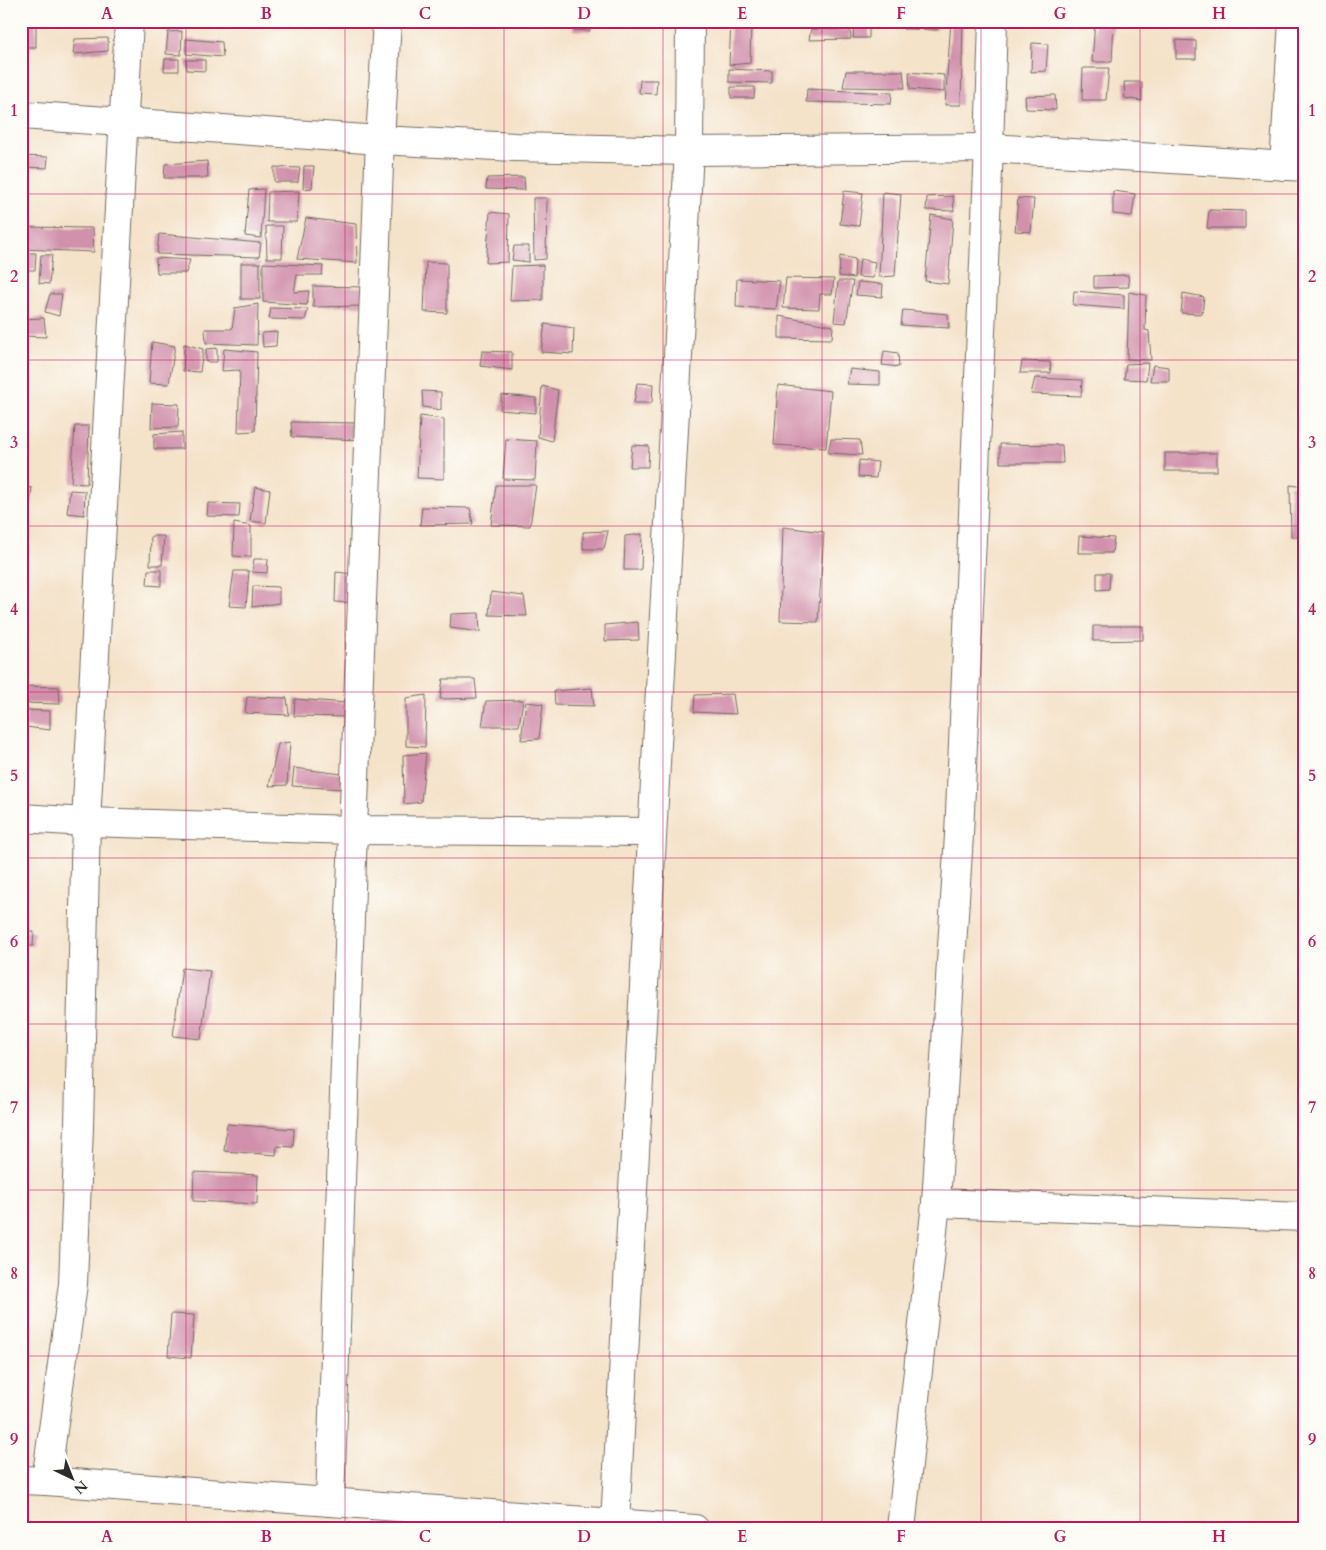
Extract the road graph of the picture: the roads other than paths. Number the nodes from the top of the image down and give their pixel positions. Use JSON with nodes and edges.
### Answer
{"nodes":[{"id":1,"x":129,"y":21,"type":"edge"},
{"id":2,"x":387,"y":21,"type":"edge"},
{"id":3,"x":690,"y":21,"type":"edge"},
{"id":4,"x":993,"y":21,"type":"edge"},
{"id":5,"x":1293,"y":21,"type":"edge"},
{"id":6,"x":21,"y":115,"type":"edge"},
{"id":7,"x":123,"y":122,"type":"junction"},
{"id":8,"x":380,"y":140,"type":"junction"},
{"id":9,"x":989,"y":148,"type":"junction"},
{"id":10,"x":689,"y":151,"type":"junction"},
{"id":11,"x":1298,"y":171,"type":"edge"},
{"id":12,"x":21,"y":818,"type":"edge"},
{"id":13,"x":86,"y":822,"type":"junction"},
{"id":14,"x":353,"y":830,"type":"junction"},
{"id":15,"x":652,"y":832,"type":"junction"},
{"id":16,"x":936,"y":1203,"type":"junction"},
{"id":17,"x":1305,"y":1217,"type":"edge"},
{"id":18,"x":34,"y":1480,"type":"edge"},
{"id":19,"x":330,"y":1502,"type":"junction"},
{"id":20,"x":615,"y":1524,"type":"junction"},
{"id":21,"x":695,"y":1529,"type":"edge"},
{"id":22,"x":901,"y":1529,"type":"edge"}],
"edges":[{"from":1,"to":7,"type":"street"},
{"from":2,"to":8,"type":"street"},
{"from":3,"to":10,"type":"street"},
{"from":4,"to":9,"type":"street"},
{"from":5,"to":11,"type":"street"},
{"from":6,"to":7,"type":"street"},
{"from":7,"to":8,"type":"street"},
{"from":7,"to":13,"type":"street"},
{"from":8,"to":10,"type":"street"},
{"from":8,"to":14,"type":"street"},
{"from":9,"to":10,"type":"street"},
{"from":9,"to":11,"type":"street"},
{"from":9,"to":16,"type":"street"},
{"from":10,"to":15,"type":"street"},
{"from":12,"to":13,"type":"street"},
{"from":13,"to":14,"type":"street"},
{"from":13,"to":18,"type":"street"},
{"from":14,"to":15,"type":"street"},
{"from":14,"to":19,"type":"street"},
{"from":15,"to":20,"type":"street"},
{"from":16,"to":17,"type":"street"},
{"from":16,"to":22,"type":"street"},
{"from":18,"to":19,"type":"street"},
{"from":19,"to":20,"type":"street"},
{"from":20,"to":21,"type":"street"}]}
